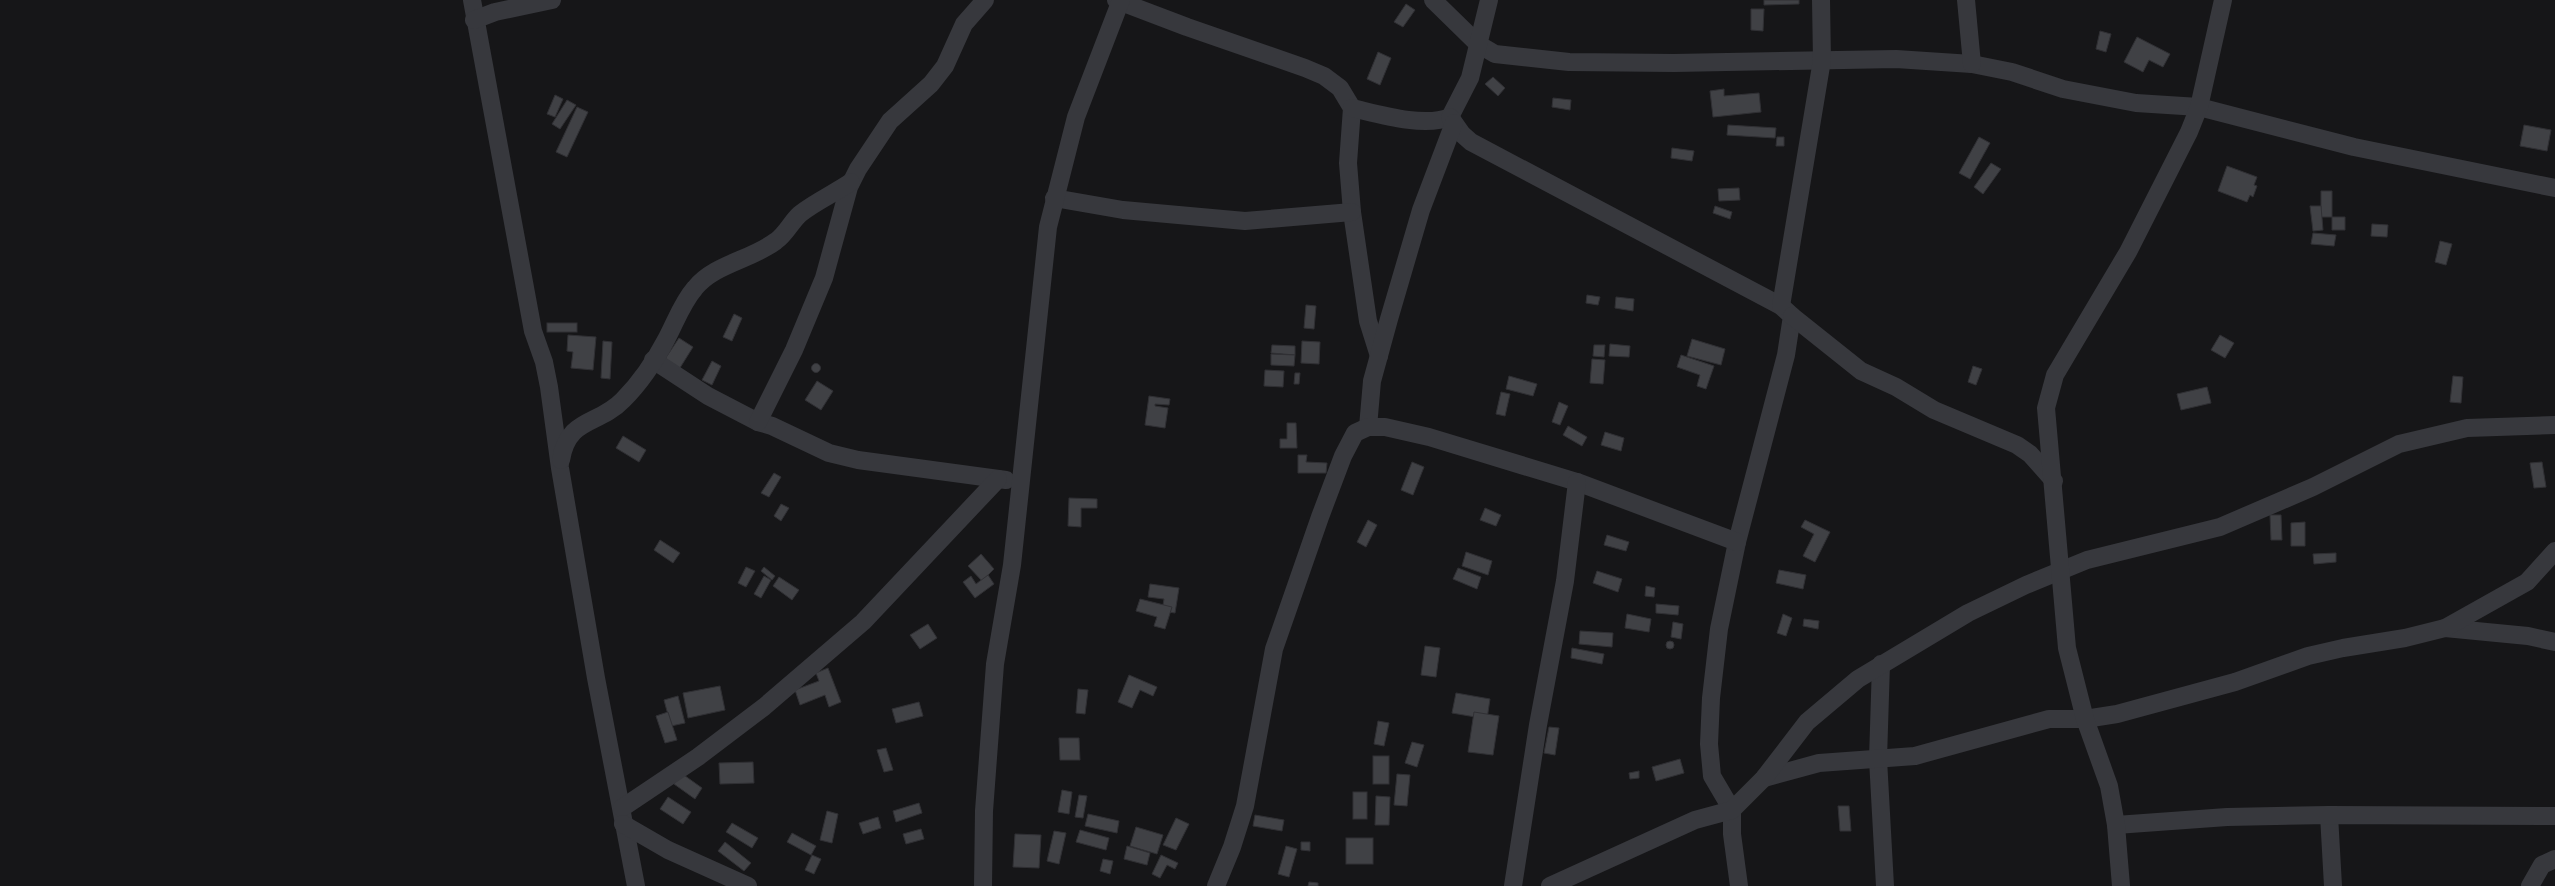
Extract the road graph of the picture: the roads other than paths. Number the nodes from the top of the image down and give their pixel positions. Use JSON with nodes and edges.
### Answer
{"nodes":[{"id":1,"x":472,"y":0,"type":"edge"},
{"id":2,"x":552,"y":0,"type":"edge"},
{"id":3,"x":985,"y":0,"type":"edge"},
{"id":4,"x":1119,"y":0,"type":"edge"},
{"id":5,"x":1433,"y":0,"type":"edge"},
{"id":6,"x":1489,"y":0,"type":"edge"},
{"id":7,"x":1821,"y":0,"type":"edge"},
{"id":8,"x":1966,"y":0,"type":"edge"},
{"id":9,"x":2223,"y":0,"type":"edge"},
{"id":10,"x":474,"y":20,"type":"junction"},
{"id":11,"x":1478,"y":44,"type":"junction"},
{"id":12,"x":1822,"y":60,"type":"junction"},
{"id":13,"x":1972,"y":64,"type":"junction"},
{"id":14,"x":1352,"y":108,"type":"junction"},
{"id":15,"x":2199,"y":108,"type":"junction"},
{"id":16,"x":1452,"y":120,"type":"junction"},
{"id":17,"x":851,"y":182,"type":"junction"},
{"id":18,"x":2555,"y":188,"type":"edge"},
{"id":19,"x":1054,"y":198,"type":"junction"},
{"id":20,"x":1352,"y":212,"type":"junction"},
{"id":21,"x":1786,"y":311,"type":"junction"},
{"id":22,"x":1379,"y":356,"type":"junction"},
{"id":23,"x":652,"y":360,"type":"junction"},
{"id":24,"x":758,"y":422,"type":"junction"},
{"id":25,"x":2555,"y":425,"type":"edge"},
{"id":26,"x":1368,"y":427,"type":"junction"},
{"id":27,"x":560,"y":468,"type":"junction"},
{"id":28,"x":998,"y":479,"type":"junction"},
{"id":29,"x":1577,"y":482,"type":"junction"},
{"id":30,"x":2054,"y":482,"type":"junction"},
{"id":31,"x":1020,"y":484,"type":"junction"},
{"id":32,"x":1737,"y":542,"type":"junction"},
{"id":33,"x":2555,"y":551,"type":"edge"},
{"id":34,"x":2061,"y":572,"type":"junction"},
{"id":35,"x":2445,"y":628,"type":"junction"},
{"id":36,"x":2555,"y":642,"type":"edge"},
{"id":37,"x":1881,"y":664,"type":"junction"},
{"id":38,"x":2085,"y":719,"type":"junction"},
{"id":39,"x":1878,"y":760,"type":"junction"},
{"id":40,"x":1764,"y":778,"type":"junction"},
{"id":41,"x":1732,"y":810,"type":"junction"},
{"id":42,"x":2329,"y":815,"type":"junction"},
{"id":43,"x":622,"y":816,"type":"junction"},
{"id":44,"x":2555,"y":816,"type":"edge"},
{"id":45,"x":2116,"y":825,"type":"junction"},
{"id":46,"x":2555,"y":859,"type":"edge"},
{"id":47,"x":636,"y":886,"type":"edge"},
{"id":48,"x":748,"y":886,"type":"edge"},
{"id":49,"x":984,"y":886,"type":"edge"},
{"id":50,"x":1216,"y":886,"type":"edge"},
{"id":51,"x":1513,"y":886,"type":"edge"},
{"id":52,"x":1550,"y":886,"type":"edge"},
{"id":53,"x":1739,"y":886,"type":"edge"},
{"id":54,"x":1885,"y":886,"type":"edge"},
{"id":55,"x":2121,"y":886,"type":"edge"},
{"id":56,"x":2333,"y":886,"type":"edge"},
{"id":57,"x":2530,"y":886,"type":"edge"}],
"edges":[{"from":1,"to":10,"type":"street"},
{"from":2,"to":10,"type":"street"},
{"from":3,"to":17,"type":"street"},
{"from":4,"to":14,"type":"street"},
{"from":4,"to":19,"type":"street"},
{"from":5,"to":11,"type":"street"},
{"from":6,"to":11,"type":"street"},
{"from":7,"to":12,"type":"street"},
{"from":8,"to":13,"type":"street"},
{"from":9,"to":15,"type":"street"},
{"from":10,"to":27,"type":"street"},
{"from":11,"to":12,"type":"street"},
{"from":11,"to":16,"type":"street"},
{"from":12,"to":13,"type":"street"},
{"from":12,"to":21,"type":"street"},
{"from":13,"to":15,"type":"street"},
{"from":14,"to":16,"type":"street"},
{"from":14,"to":20,"type":"street"},
{"from":15,"to":18,"type":"street"},
{"from":15,"to":30,"type":"street"},
{"from":16,"to":21,"type":"street"},
{"from":16,"to":22,"type":"street"},
{"from":17,"to":23,"type":"street"},
{"from":17,"to":24,"type":"street"},
{"from":19,"to":20,"type":"street"},
{"from":19,"to":31,"type":"street"},
{"from":20,"to":22,"type":"street"},
{"from":21,"to":30,"type":"street"},
{"from":21,"to":32,"type":"street"},
{"from":22,"to":26,"type":"street"},
{"from":23,"to":24,"type":"street"},
{"from":23,"to":27,"type":"street"},
{"from":24,"to":28,"type":"street"},
{"from":25,"to":34,"type":"street"},
{"from":26,"to":29,"type":"street"},
{"from":26,"to":50,"type":"street"},
{"from":27,"to":43,"type":"street"},
{"from":28,"to":31,"type":"street"},
{"from":28,"to":43,"type":"street"},
{"from":29,"to":32,"type":"street"},
{"from":29,"to":51,"type":"street"},
{"from":30,"to":34,"type":"street"},
{"from":31,"to":49,"type":"street"},
{"from":32,"to":41,"type":"street"},
{"from":33,"to":35,"type":"street"},
{"from":34,"to":37,"type":"street"},
{"from":34,"to":38,"type":"street"},
{"from":35,"to":36,"type":"street"},
{"from":35,"to":38,"type":"street"},
{"from":37,"to":39,"type":"street"},
{"from":37,"to":40,"type":"street"},
{"from":38,"to":39,"type":"street"},
{"from":38,"to":45,"type":"street"},
{"from":39,"to":40,"type":"street"},
{"from":39,"to":54,"type":"street"},
{"from":40,"to":41,"type":"street"},
{"from":41,"to":52,"type":"street"},
{"from":41,"to":53,"type":"street"},
{"from":42,"to":44,"type":"street"},
{"from":42,"to":45,"type":"street"},
{"from":42,"to":56,"type":"street"},
{"from":43,"to":47,"type":"street"},
{"from":43,"to":48,"type":"street"},
{"from":45,"to":55,"type":"street"},
{"from":46,"to":57,"type":"street"}]}
